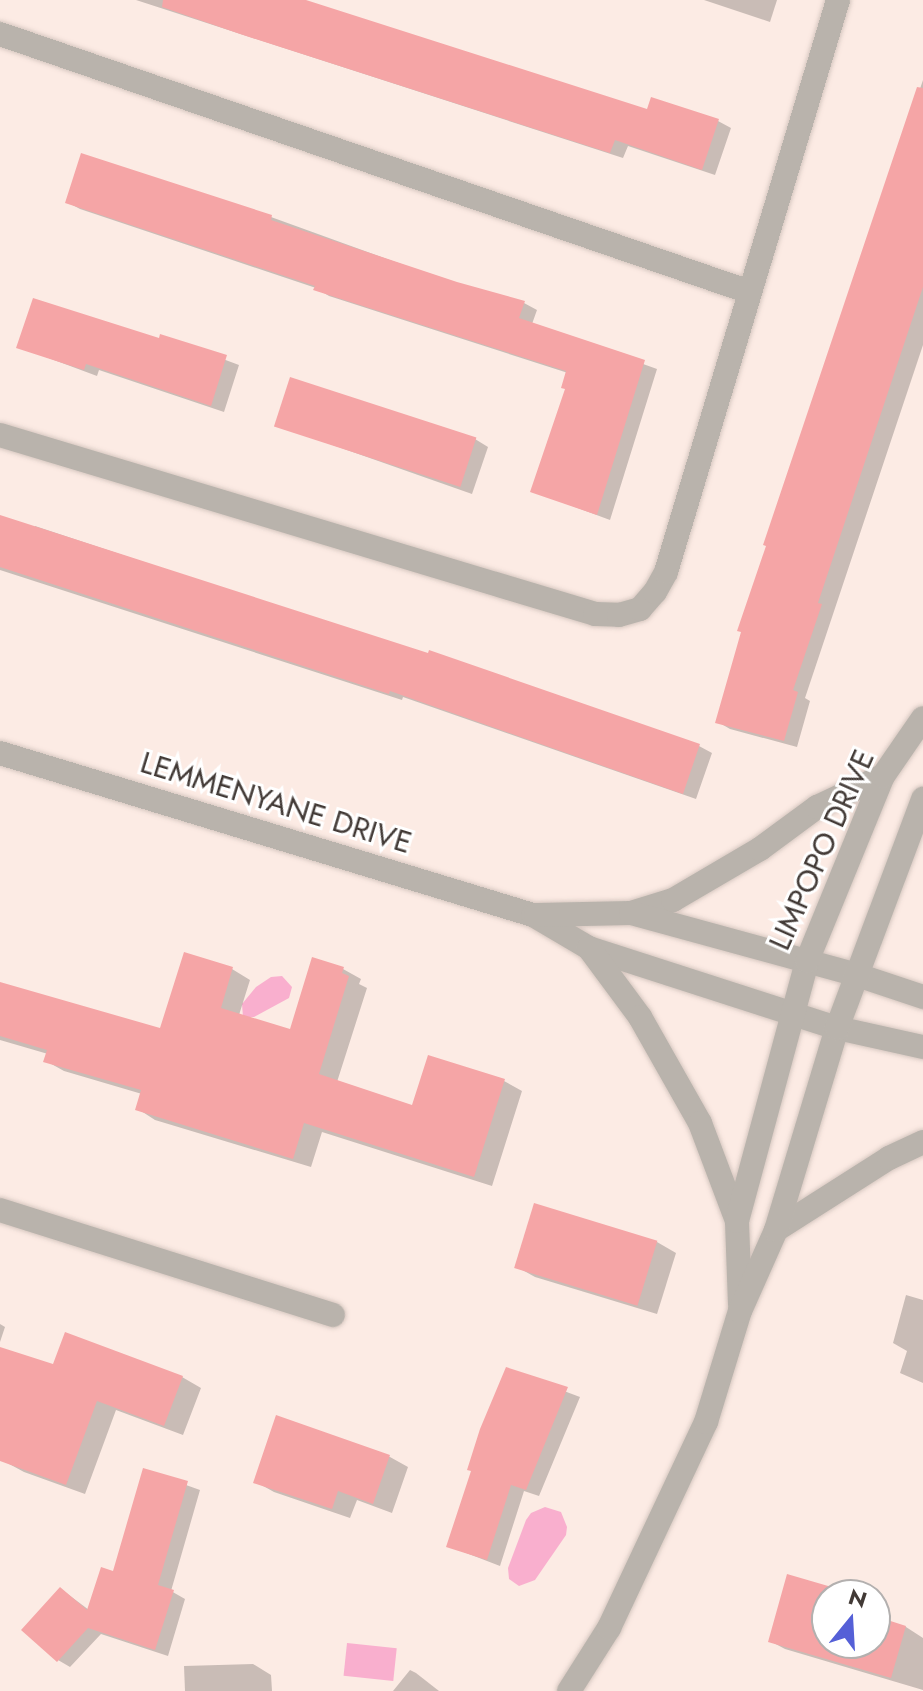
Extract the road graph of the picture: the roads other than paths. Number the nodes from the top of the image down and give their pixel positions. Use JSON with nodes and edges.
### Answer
{"nodes":[{"id":1,"x":838,"y":0,"type":"edge"},
{"id":2,"x":0,"y":34,"type":"edge"},
{"id":3,"x":747,"y":291,"type":"junction"},
{"id":4,"x":0,"y":435,"type":"edge"},
{"id":5,"x":923,"y":718,"type":"edge"},
{"id":6,"x":0,"y":753,"type":"edge"},
{"id":7,"x":883,"y":776,"type":"junction"},
{"id":8,"x":923,"y":799,"type":"edge"},
{"id":9,"x":631,"y":913,"type":"junction"},
{"id":10,"x":533,"y":915,"type":"junction"},
{"id":11,"x":589,"y":948,"type":"junction"},
{"id":12,"x":807,"y":961,"type":"junction"},
{"id":13,"x":857,"y":975,"type":"junction"},
{"id":14,"x":923,"y":997,"type":"edge"},
{"id":15,"x":791,"y":1013,"type":"junction"},
{"id":16,"x":837,"y":1028,"type":"junction"},
{"id":17,"x":923,"y":1047,"type":"edge"},
{"id":18,"x":923,"y":1142,"type":"edge"},
{"id":19,"x":0,"y":1210,"type":"edge"},
{"id":20,"x":737,"y":1221,"type":"junction"},
{"id":21,"x":776,"y":1230,"type":"junction"},
{"id":22,"x":740,"y":1311,"type":"junction"},
{"id":23,"x":333,"y":1315,"type":"dead end"},
{"id":24,"x":569,"y":1691,"type":"edge"}],
"edges":[{"from":1,"to":3,"type":"street"},
{"from":2,"to":3,"type":"street"},
{"from":3,"to":4,"type":"street"},
{"from":5,"to":7,"type":"street","name":"LIMPOPO DRIVE"},
{"from":6,"to":10,"type":"street","name":"LEMMENYANE DRIVE"},
{"from":7,"to":9,"type":"street"},
{"from":7,"to":12,"type":"street","name":"LIMPOPO DRIVE"},
{"from":8,"to":13,"type":"street"},
{"from":9,"to":10,"type":"street"},
{"from":9,"to":12,"type":"street"},
{"from":10,"to":11,"type":"street"},
{"from":11,"to":15,"type":"street"},
{"from":11,"to":20,"type":"street"},
{"from":12,"to":13,"type":"street"},
{"from":12,"to":15,"type":"street","name":"LIMPOPO DRIVE"},
{"from":13,"to":14,"type":"street"},
{"from":13,"to":16,"type":"street"},
{"from":15,"to":16,"type":"street"},
{"from":15,"to":20,"type":"street","name":"LIMPOPO DRIVE"},
{"from":16,"to":17,"type":"street"},
{"from":16,"to":21,"type":"street"},
{"from":18,"to":21,"type":"street"},
{"from":19,"to":23,"type":"street"},
{"from":20,"to":22,"type":"street"},
{"from":21,"to":22,"type":"street"},
{"from":22,"to":24,"type":"street"}]}
